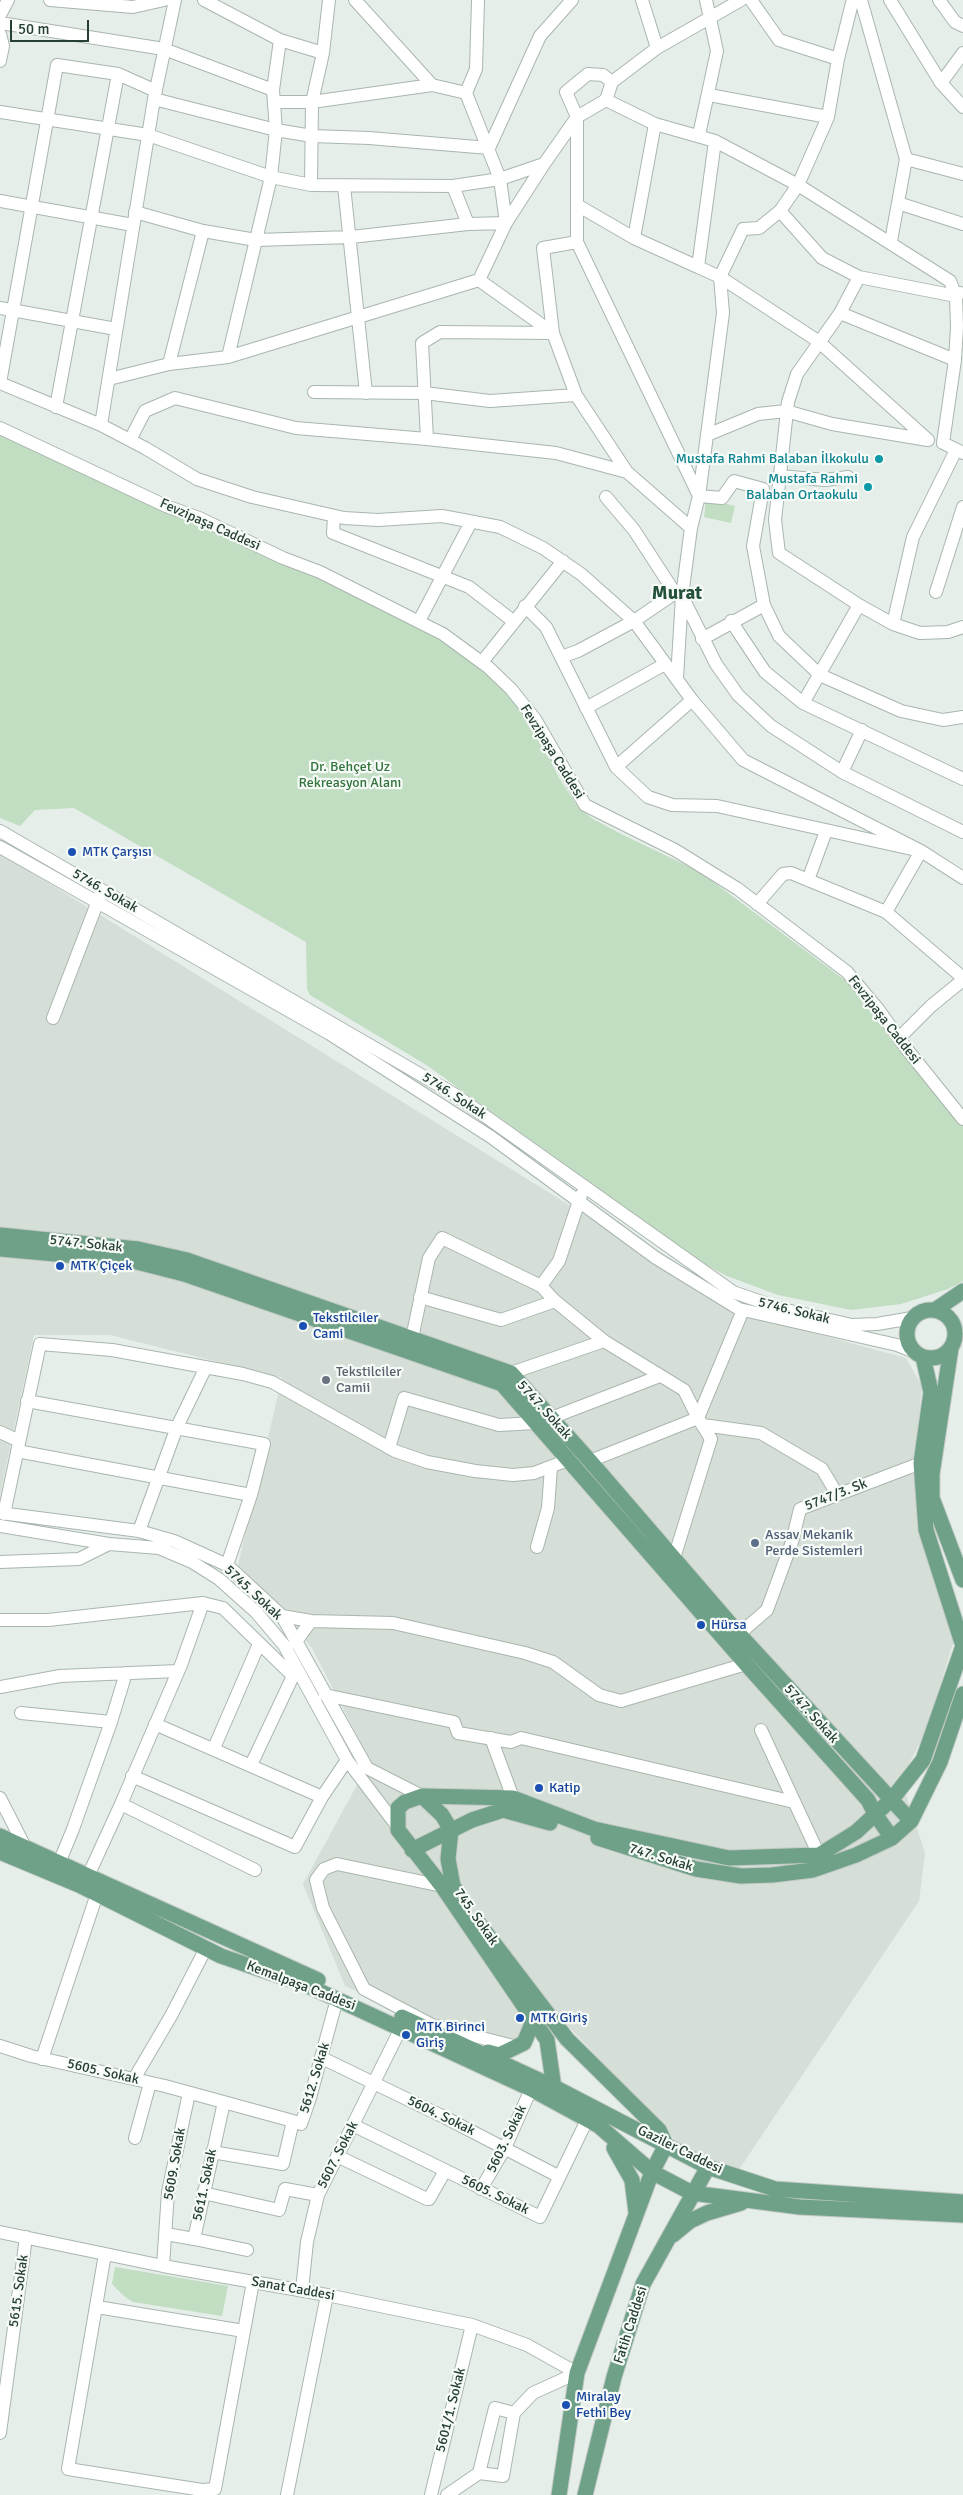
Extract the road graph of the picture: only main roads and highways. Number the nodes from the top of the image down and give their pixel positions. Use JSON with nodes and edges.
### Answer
{"nodes":[{"id":1,"x":0,"y":1235,"type":"edge"},
{"id":2,"x":0,"y":1249,"type":"edge"},
{"id":3,"x":963,"y":1291,"type":"edge"},
{"id":4,"x":935,"y":1310,"type":"junction"},
{"id":5,"x":963,"y":1316,"type":"edge"},
{"id":6,"x":955,"y":1332,"type":"junction"},
{"id":7,"x":951,"y":1348,"type":"junction"},
{"id":8,"x":918,"y":1354,"type":"junction"},
{"id":9,"x":963,"y":1580,"type":"edge"},
{"id":10,"x":963,"y":1646,"type":"edge"},
{"id":11,"x":963,"y":1694,"type":"edge"},
{"id":12,"x":422,"y":1796,"type":"junction"},
{"id":13,"x":892,"y":1799,"type":"junction"},
{"id":14,"x":875,"y":1814,"type":"junction"},
{"id":15,"x":911,"y":1821,"type":"junction"},
{"id":16,"x":451,"y":1830,"type":"junction"},
{"id":17,"x":0,"y":1836,"type":"edge"},
{"id":18,"x":892,"y":1838,"type":"junction"},
{"id":19,"x":412,"y":1850,"type":"junction"},
{"id":20,"x":0,"y":1852,"type":"edge"},
{"id":21,"x":533,"y":2021,"type":"junction"},
{"id":22,"x":474,"y":2049,"type":"junction"},
{"id":23,"x":555,"y":2094,"type":"junction"},
{"id":24,"x":593,"y":2123,"type":"junction"},
{"id":25,"x":666,"y":2144,"type":"junction"},
{"id":26,"x":708,"y":2167,"type":"junction"},
{"id":27,"x":652,"y":2172,"type":"junction"},
{"id":28,"x":692,"y":2193,"type":"junction"},
{"id":29,"x":752,"y":2201,"type":"junction"},
{"id":30,"x":963,"y":2202,"type":"edge"},
{"id":31,"x":963,"y":2215,"type":"edge"},
{"id":32,"x":636,"y":2218,"type":"junction"},
{"id":33,"x":663,"y":2245,"type":"junction"},
{"id":34,"x":559,"y":2495,"type":"edge"},
{"id":35,"x":585,"y":2495,"type":"edge"}],
"edges":[{"from":1,"to":13,"type":"main road","name":"5747. Sokak"},
{"from":2,"to":14,"type":"main road","name":"5747. Sokak"},
{"from":3,"to":4,"type":"main road"},
{"from":4,"to":6,"type":"main road"},
{"from":4,"to":8,"type":"main road"},
{"from":5,"to":6,"type":"main road"},
{"from":6,"to":7,"type":"main road"},
{"from":7,"to":8,"type":"main road"},
{"from":7,"to":9,"type":"main road"},
{"from":8,"to":10,"type":"main road"},
{"from":10,"to":13,"type":"main road","name":"747. Sokak"},
{"from":11,"to":15,"type":"main road"},
{"from":12,"to":14,"type":"main road","name":"747. Sokak"},
{"from":12,"to":16,"type":"main road"},
{"from":12,"to":19,"type":"main road","name":"745. Sokak"},
{"from":13,"to":14,"type":"main road","name":"747. Sokak"},
{"from":13,"to":15,"type":"main road","name":"5747. Sokak"},
{"from":14,"to":18,"type":"main road","name":"5747. Sokak"},
{"from":15,"to":18,"type":"main road","name":"747. Sokak"},
{"from":16,"to":18,"type":"main road","name":"747. Sokak"},
{"from":16,"to":19,"type":"main road","name":"747. Sokak"},
{"from":16,"to":25,"type":"main road","name":"745. Sokak"},
{"from":17,"to":22,"type":"main road","name":"Kemalpaşa Caddesi"},
{"from":19,"to":21,"type":"main road","name":"745. Sokak"},
{"from":20,"to":23,"type":"main road","name":"Kemalpaşa Caddesi"},
{"from":21,"to":22,"type":"main road"},
{"from":21,"to":23,"type":"main road","name":"745. Sokak"},
{"from":22,"to":23,"type":"main road","name":"Kemalpaşa Caddesi"},
{"from":23,"to":24,"type":"main road","name":"Kemalpaşa Caddesi"},
{"from":23,"to":25,"type":"main road","name":"Gaziler Caddesi"},
{"from":24,"to":27,"type":"main road"},
{"from":24,"to":32,"type":"main road"},
{"from":25,"to":26,"type":"main road","name":"Gaziler Caddesi"},
{"from":25,"to":27,"type":"main road"},
{"from":26,"to":28,"type":"main road","name":"Fatih Caddesi"},
{"from":26,"to":30,"type":"main road","name":"Gaziler Caddesi"},
{"from":27,"to":28,"type":"main road"},
{"from":27,"to":32,"type":"main road"},
{"from":28,"to":29,"type":"main road"},
{"from":28,"to":33,"type":"main road","name":"Fatih Caddesi"},
{"from":29,"to":31,"type":"main road"},
{"from":29,"to":33,"type":"main road"},
{"from":32,"to":34,"type":"main road"},
{"from":33,"to":35,"type":"main road","name":"Fatih Caddesi"}]}
